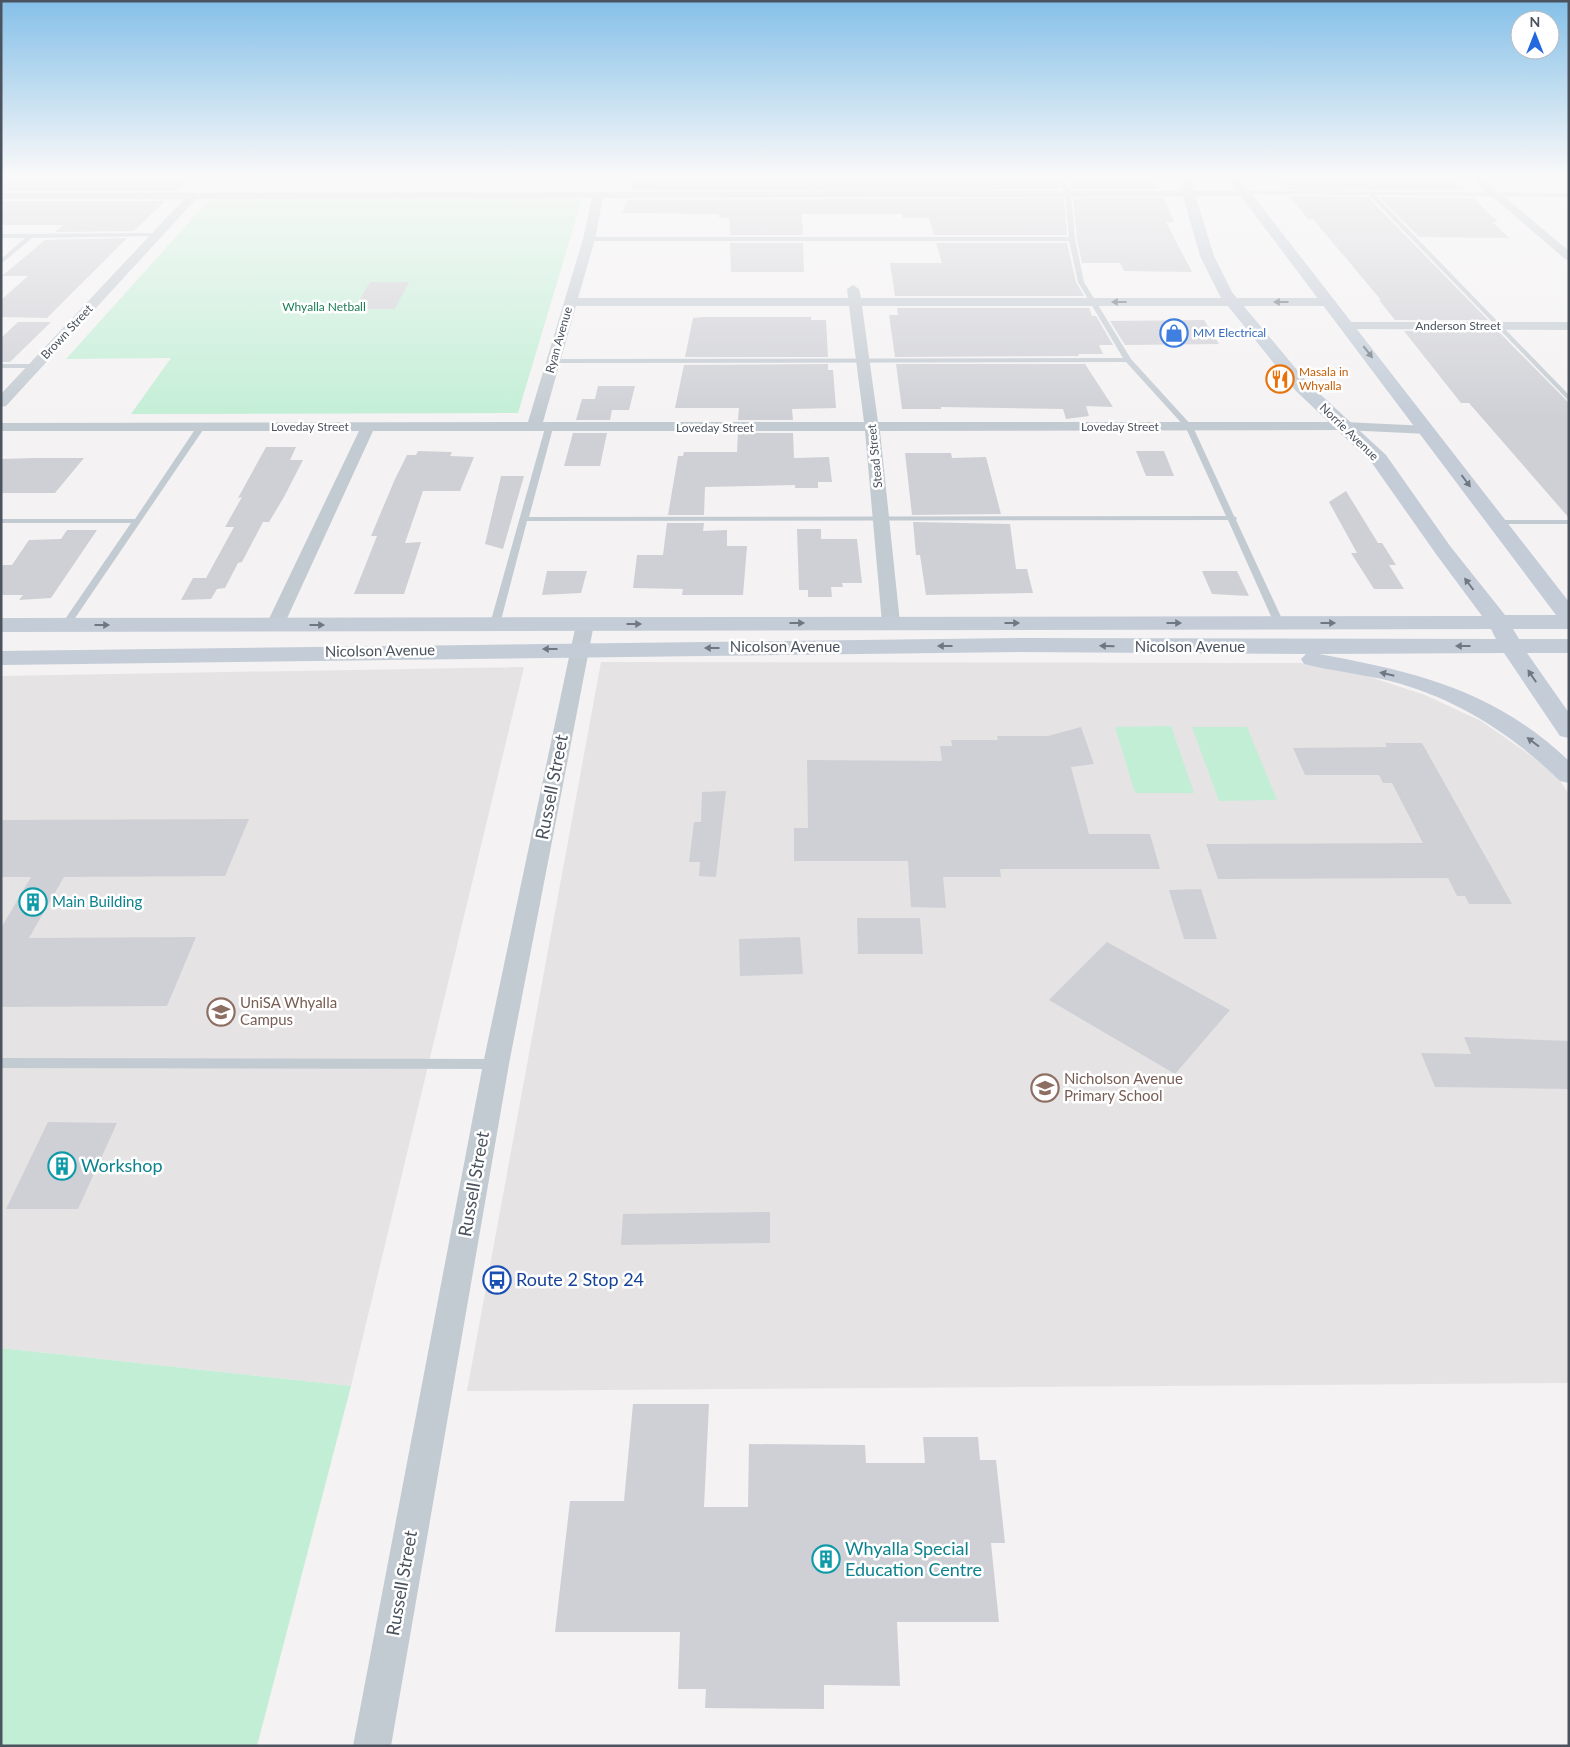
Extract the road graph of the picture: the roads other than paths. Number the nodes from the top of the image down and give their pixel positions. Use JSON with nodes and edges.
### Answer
{"nodes":[{"id":1,"x":137,"y":257,"type":"edge"},
{"id":2,"x":583,"y":257,"type":"edge"},
{"id":3,"x":1076,"y":257,"type":"edge"},
{"id":4,"x":1207,"y":257,"type":"edge"},
{"id":5,"x":1294,"y":257,"type":"edge"},
{"id":6,"x":1432,"y":257,"type":"edge"},
{"id":7,"x":998,"y":289,"type":"dead end"},
{"id":8,"x":1066,"y":289,"type":"dead end"},
{"id":9,"x":1085,"y":289,"type":"junction"},
{"id":10,"x":1105,"y":289,"type":"dead end"},
{"id":11,"x":1300,"y":289,"type":"dead end"},
{"id":12,"x":1228,"y":292,"type":"junction"},
{"id":13,"x":572,"y":296,"type":"junction"},
{"id":14,"x":854,"y":296,"type":"junction"},
{"id":15,"x":1325,"y":296,"type":"junction"},
{"id":16,"x":1092,"y":302,"type":"junction"},
{"id":17,"x":1348,"y":326,"type":"junction"},
{"id":18,"x":1499,"y":326,"type":"junction"},
{"id":19,"x":1569,"y":326,"type":"edge"},
{"id":20,"x":1128,"y":360,"type":"junction"},
{"id":21,"x":553,"y":361,"type":"junction"},
{"id":22,"x":864,"y":361,"type":"junction"},
{"id":23,"x":1,"y":366,"type":"edge"},
{"id":24,"x":36,"y":366,"type":"junction"},
{"id":25,"x":1569,"y":399,"type":"edge"},
{"id":26,"x":1,"y":403,"type":"edge"},
{"id":27,"x":1344,"y":426,"type":"junction"},
{"id":28,"x":1,"y":427,"type":"edge"},
{"id":29,"x":201,"y":427,"type":"junction"},
{"id":30,"x":1189,"y":427,"type":"junction"},
{"id":31,"x":368,"y":428,"type":"junction"},
{"id":32,"x":534,"y":428,"type":"junction"},
{"id":33,"x":549,"y":428,"type":"junction"},
{"id":34,"x":872,"y":428,"type":"junction"},
{"id":35,"x":1428,"y":430,"type":"junction"},
{"id":36,"x":1233,"y":518,"type":"junction"},
{"id":37,"x":524,"y":519,"type":"junction"},
{"id":38,"x":882,"y":519,"type":"junction"},
{"id":39,"x":1,"y":522,"type":"edge"},
{"id":40,"x":137,"y":522,"type":"junction"},
{"id":41,"x":1497,"y":522,"type":"junction"},
{"id":42,"x":1569,"y":522,"type":"edge"},
{"id":43,"x":1569,"y":617,"type":"edge"},
{"id":44,"x":1569,"y":622,"type":"edge"},
{"id":45,"x":891,"y":623,"type":"junction"},
{"id":46,"x":1279,"y":623,"type":"junction"},
{"id":47,"x":1499,"y":623,"type":"junction"},
{"id":48,"x":495,"y":624,"type":"junction"},
{"id":49,"x":66,"y":625,"type":"junction"},
{"id":50,"x":275,"y":625,"type":"junction"},
{"id":51,"x":1,"y":626,"type":"edge"},
{"id":52,"x":582,"y":637,"type":"junction"},
{"id":53,"x":1511,"y":646,"type":"junction"},
{"id":54,"x":1569,"y":646,"type":"edge"},
{"id":55,"x":1226,"y":647,"type":"junction"},
{"id":56,"x":1,"y":658,"type":"edge"},
{"id":57,"x":1569,"y":731,"type":"edge"},
{"id":58,"x":1569,"y":775,"type":"edge"},
{"id":59,"x":1,"y":1064,"type":"edge"},
{"id":60,"x":496,"y":1064,"type":"junction"},
{"id":61,"x":372,"y":1746,"type":"edge"}],
"edges":[{"from":1,"to":24,"type":"street","name":"Brown Street"},
{"from":2,"to":13,"type":"street","name":"Ryan Avenue"},
{"from":3,"to":9,"type":"lane"},
{"from":4,"to":12,"type":"main road","name":"Norrie Avenue"},
{"from":5,"to":15,"type":"main road"},
{"from":6,"to":18,"type":"lane"},
{"from":7,"to":14,"type":"street"},
{"from":8,"to":9,"type":"street"},
{"from":9,"to":10,"type":"street"},
{"from":9,"to":16,"type":"lane"},
{"from":11,"to":15,"type":"street"},
{"from":15,"to":12,"type":"street","one_way":true},
{"from":12,"to":16,"type":"street","one_way":true},
{"from":12,"to":27,"type":"main road","name":"Norrie Avenue"},
{"from":13,"to":14,"type":"street"},
{"from":13,"to":21,"type":"street","name":"Ryan Avenue"},
{"from":14,"to":16,"type":"street"},
{"from":14,"to":22,"type":"street","name":"Stead Street"},
{"from":15,"to":17,"type":"main road"},
{"from":16,"to":20,"type":"lane"},
{"from":17,"to":18,"type":"street","name":"Anderson Street"},
{"from":17,"to":35,"type":"main road","one_way":true},
{"from":18,"to":19,"type":"street","name":"Anderson Street"},
{"from":18,"to":25,"type":"lane"},
{"from":20,"to":22,"type":"lane"},
{"from":20,"to":30,"type":"lane"},
{"from":21,"to":22,"type":"lane"},
{"from":21,"to":32,"type":"street","name":"Ryan Avenue"},
{"from":22,"to":34,"type":"street","name":"Stead Street"},
{"from":23,"to":24,"type":"lane"},
{"from":24,"to":26,"type":"street","name":"Brown Street"},
{"from":27,"to":30,"type":"street","name":"Loveday Street"},
{"from":27,"to":35,"type":"street","name":"Loveday Street"},
{"from":47,"to":27,"type":"main road","name":"Norrie Avenue","one_way":true},
{"from":28,"to":29,"type":"street","name":"Loveday Street"},
{"from":29,"to":31,"type":"street","name":"Loveday Street"},
{"from":29,"to":40,"type":"lane"},
{"from":30,"to":34,"type":"street","name":"Loveday Street"},
{"from":30,"to":36,"type":"lane"},
{"from":31,"to":32,"type":"street","name":"Loveday Street"},
{"from":31,"to":50,"type":"street"},
{"from":32,"to":33,"type":"street","name":"Loveday Street"},
{"from":33,"to":34,"type":"street","name":"Loveday Street"},
{"from":33,"to":37,"type":"lane"},
{"from":34,"to":38,"type":"street","name":"Stead Street"},
{"from":35,"to":41,"type":"main road","one_way":true},
{"from":36,"to":38,"type":"lane"},
{"from":36,"to":46,"type":"lane"},
{"from":37,"to":38,"type":"lane"},
{"from":37,"to":48,"type":"lane"},
{"from":38,"to":45,"type":"street","name":"Stead Street"},
{"from":39,"to":40,"type":"lane"},
{"from":40,"to":49,"type":"lane"},
{"from":41,"to":42,"type":"lane"},
{"from":41,"to":43,"type":"main road"},
{"from":44,"to":47,"type":"main road","name":"Nicolson Avenue"},
{"from":45,"to":46,"type":"main road","name":"Nicolson Avenue","one_way":true},
{"from":52,"to":45,"type":"main road","name":"Nicolson Avenue","one_way":true},
{"from":46,"to":47,"type":"main road","name":"Nicolson Avenue","one_way":true},
{"from":47,"to":53,"type":"main road","name":"Norrie Avenue"},
{"from":50,"to":48,"type":"main road","name":"Nicolson Avenue","one_way":true},
{"from":48,"to":52,"type":"main road","name":"Nicolson Avenue"},
{"from":49,"to":50,"type":"main road","name":"Nicolson Avenue","one_way":true},
{"from":49,"to":51,"type":"main road","name":"Nicolson Avenue"},
{"from":55,"to":52,"type":"main road","name":"Nicolson Avenue","one_way":true},
{"from":52,"to":56,"type":"main road","name":"Nicolson Avenue","one_way":true},
{"from":52,"to":60,"type":"street","name":"Russell Street"},
{"from":53,"to":54,"type":"main road","name":"Nicolson Avenue"},
{"from":53,"to":55,"type":"main road","name":"Nicolson Avenue","one_way":true},
{"from":57,"to":53,"type":"main road","name":"Norrie Avenue","one_way":true},
{"from":58,"to":55,"type":"main road","one_way":true},
{"from":59,"to":60,"type":"lane"},
{"from":60,"to":61,"type":"street","name":"Russell Street"}]}
